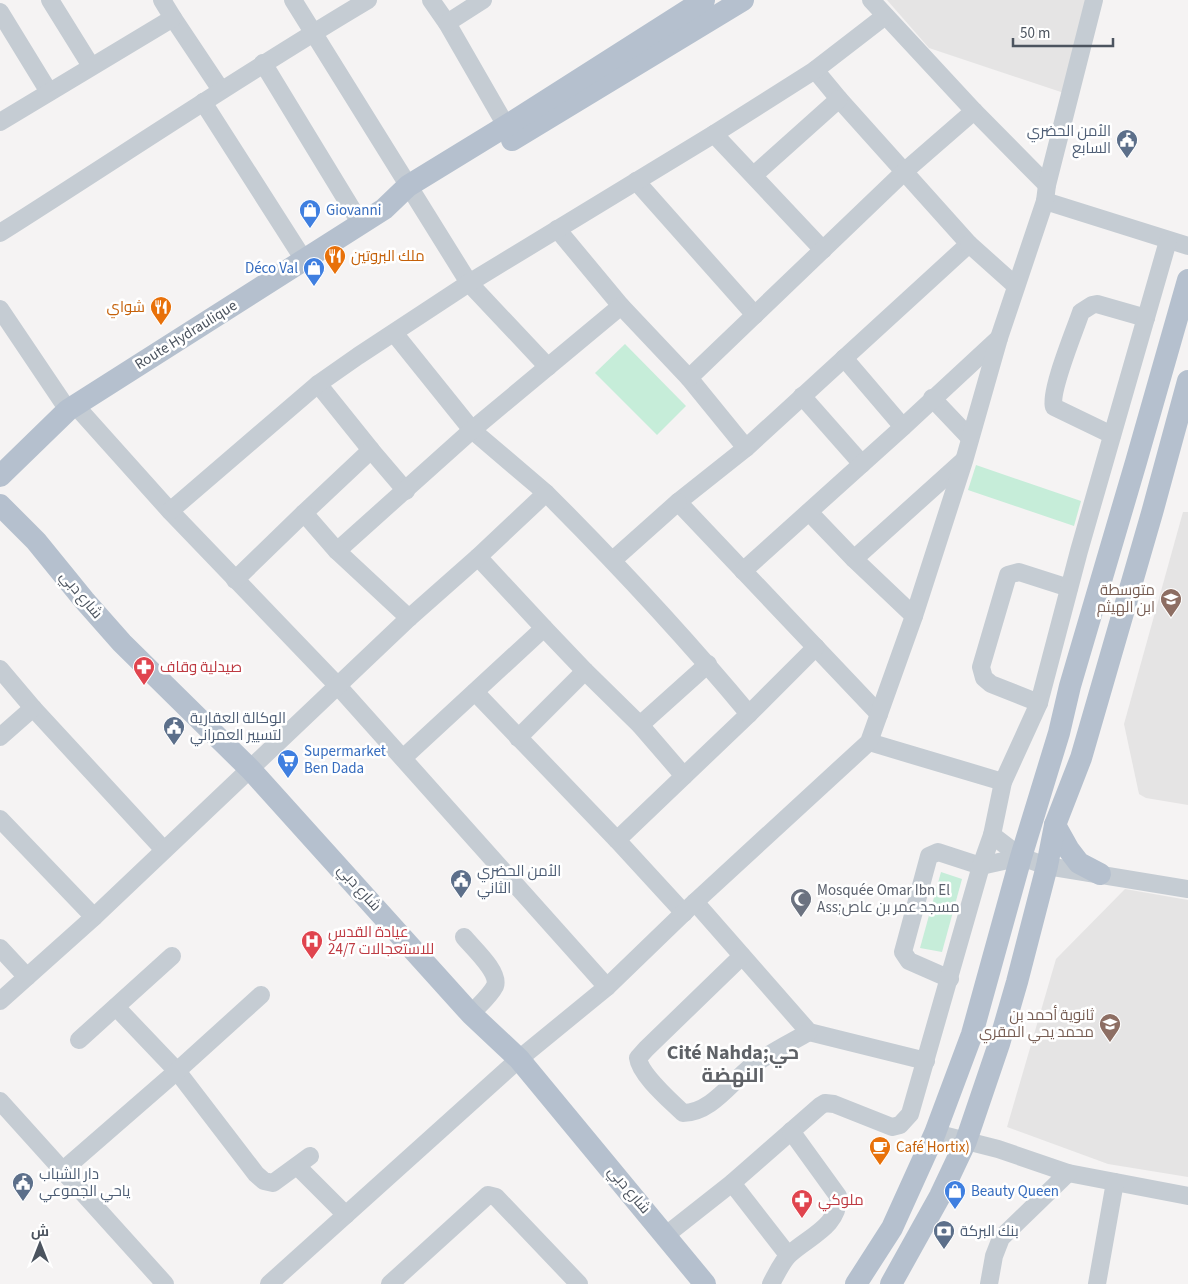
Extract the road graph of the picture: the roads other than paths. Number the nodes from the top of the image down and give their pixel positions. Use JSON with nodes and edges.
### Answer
{"nodes":[{"id":1,"x":8,"y":0,"type":"edge"},
{"id":2,"x":50,"y":0,"type":"edge"},
{"id":3,"x":162,"y":0,"type":"edge"},
{"id":4,"x":293,"y":0,"type":"edge"},
{"id":5,"x":368,"y":0,"type":"edge"},
{"id":6,"x":431,"y":0,"type":"edge"},
{"id":7,"x":483,"y":0,"type":"edge"},
{"id":8,"x":704,"y":0,"type":"edge"},
{"id":9,"x":743,"y":0,"type":"edge"},
{"id":10,"x":871,"y":0,"type":"edge"},
{"id":11,"x":1094,"y":0,"type":"edge"},
{"id":12,"x":0,"y":4,"type":"edge"},
{"id":13,"x":0,"y":12,"type":"edge"},
{"id":14,"x":885,"y":16,"type":"junction"},
{"id":15,"x":173,"y":18,"type":"junction"},
{"id":16,"x":447,"y":23,"type":"junction"},
{"id":17,"x":313,"y":32,"type":"junction"},
{"id":18,"x":263,"y":63,"type":"junction"},
{"id":19,"x":91,"y":66,"type":"junction"},
{"id":20,"x":815,"y":70,"type":"junction"},
{"id":21,"x":221,"y":90,"type":"junction"},
{"id":22,"x":49,"y":92,"type":"junction"},
{"id":23,"x":839,"y":99,"type":"junction"},
{"id":24,"x":203,"y":102,"type":"junction"},
{"id":25,"x":974,"y":111,"type":"junction"},
{"id":26,"x":0,"y":122,"type":"edge"},
{"id":27,"x":510,"y":132,"type":"junction"},
{"id":28,"x":714,"y":134,"type":"junction"},
{"id":29,"x":905,"y":171,"type":"junction"},
{"id":30,"x":754,"y":175,"type":"junction"},
{"id":31,"x":636,"y":180,"type":"junction"},
{"id":32,"x":412,"y":192,"type":"junction"},
{"id":33,"x":1046,"y":193,"type":"junction"},
{"id":34,"x":361,"y":224,"type":"junction"},
{"id":35,"x":557,"y":229,"type":"junction"},
{"id":36,"x":0,"y":233,"type":"edge"},
{"id":37,"x":1168,"y":241,"type":"junction"},
{"id":38,"x":969,"y":244,"type":"junction"},
{"id":39,"x":1188,"y":246,"type":"edge"},
{"id":40,"x":823,"y":250,"type":"junction"},
{"id":41,"x":304,"y":260,"type":"junction"},
{"id":42,"x":1188,"y":280,"type":"edge"},
{"id":43,"x":469,"y":283,"type":"junction"},
{"id":44,"x":1016,"y":286,"type":"junction"},
{"id":45,"x":621,"y":306,"type":"junction"},
{"id":46,"x":0,"y":309,"type":"edge"},
{"id":47,"x":755,"y":315,"type":"junction"},
{"id":48,"x":1146,"y":318,"type":"junction"},
{"id":49,"x":1181,"y":331,"type":"edge"},
{"id":50,"x":394,"y":333,"type":"junction"},
{"id":51,"x":999,"y":338,"type":"junction"},
{"id":52,"x":844,"y":358,"type":"junction"},
{"id":53,"x":548,"y":367,"type":"junction"},
{"id":54,"x":689,"y":378,"type":"junction"},
{"id":55,"x":1188,"y":380,"type":"edge"},
{"id":56,"x":318,"y":384,"type":"junction"},
{"id":57,"x":802,"y":396,"type":"junction"},
{"id":58,"x":932,"y":398,"type":"junction"},
{"id":59,"x":71,"y":407,"type":"junction"},
{"id":60,"x":904,"y":427,"type":"junction"},
{"id":61,"x":472,"y":430,"type":"junction"},
{"id":62,"x":1112,"y":435,"type":"junction"},
{"id":63,"x":970,"y":438,"type":"junction"},
{"id":64,"x":746,"y":448,"type":"junction"},
{"id":65,"x":371,"y":450,"type":"junction"},
{"id":66,"x":964,"y":461,"type":"junction"},
{"id":67,"x":862,"y":464,"type":"junction"},
{"id":68,"x":0,"y":476,"type":"edge"},
{"id":69,"x":406,"y":490,"type":"junction"},
{"id":70,"x":546,"y":493,"type":"junction"},
{"id":71,"x":678,"y":502,"type":"junction"},
{"id":72,"x":0,"y":505,"type":"edge"},
{"id":73,"x":170,"y":511,"type":"junction"},
{"id":74,"x":809,"y":512,"type":"junction"},
{"id":75,"x":304,"y":513,"type":"junction"},
{"id":76,"x":337,"y":552,"type":"junction"},
{"id":77,"x":478,"y":557,"type":"junction"},
{"id":78,"x":854,"y":559,"type":"junction"},
{"id":79,"x":613,"y":560,"type":"junction"},
{"id":80,"x":743,"y":571,"type":"junction"},
{"id":81,"x":235,"y":580,"type":"junction"},
{"id":82,"x":1069,"y":588,"type":"junction"},
{"id":83,"x":914,"y":616,"type":"junction"},
{"id":84,"x":409,"y":618,"type":"junction"},
{"id":85,"x":544,"y":628,"type":"junction"},
{"id":86,"x":816,"y":647,"type":"junction"},
{"id":87,"x":708,"y":664,"type":"junction"},
{"id":88,"x":0,"y":668,"type":"edge"},
{"id":89,"x":585,"y":671,"type":"junction"},
{"id":90,"x":338,"y":686,"type":"junction"},
{"id":91,"x":475,"y":692,"type":"junction"},
{"id":92,"x":1040,"y":703,"type":"junction"},
{"id":93,"x":33,"y":708,"type":"junction"},
{"id":94,"x":749,"y":714,"type":"junction"},
{"id":95,"x":879,"y":714,"type":"junction"},
{"id":96,"x":640,"y":725,"type":"junction"},
{"id":97,"x":0,"y":737,"type":"edge"},
{"id":98,"x":518,"y":738,"type":"junction"},
{"id":99,"x":869,"y":742,"type":"junction"},
{"id":100,"x":403,"y":758,"type":"junction"},
{"id":101,"x":251,"y":770,"type":"junction"},
{"id":102,"x":684,"y":776,"type":"junction"},
{"id":103,"x":1003,"y":782,"type":"junction"},
{"id":104,"x":0,"y":819,"type":"edge"},
{"id":105,"x":1056,"y":825,"type":"junction"},
{"id":106,"x":992,"y":835,"type":"junction"},
{"id":107,"x":617,"y":840,"type":"junction"},
{"id":108,"x":164,"y":850,"type":"junction"},
{"id":109,"x":1021,"y":857,"type":"junction"},
{"id":110,"x":981,"y":866,"type":"junction"},
{"id":111,"x":1047,"y":866,"type":"junction"},
{"id":112,"x":1100,"y":874,"type":"junction"},
{"id":113,"x":1188,"y":889,"type":"edge"},
{"id":114,"x":689,"y":908,"type":"junction"},
{"id":115,"x":94,"y":918,"type":"junction"},
{"id":116,"x":464,"y":937,"type":"dead end"},
{"id":117,"x":0,"y":948,"type":"edge"},
{"id":118,"x":172,"y":956,"type":"dead end"},
{"id":119,"x":742,"y":956,"type":"junction"},
{"id":120,"x":27,"y":977,"type":"junction"},
{"id":121,"x":950,"y":979,"type":"junction"},
{"id":122,"x":607,"y":987,"type":"junction"},
{"id":123,"x":261,"y":995,"type":"dead end"},
{"id":124,"x":0,"y":1001,"type":"edge"},
{"id":125,"x":116,"y":1007,"type":"junction"},
{"id":126,"x":471,"y":1014,"type":"junction"},
{"id":127,"x":809,"y":1032,"type":"junction"},
{"id":128,"x":79,"y":1040,"type":"dead end"},
{"id":129,"x":519,"y":1059,"type":"junction"},
{"id":130,"x":926,"y":1061,"type":"junction"},
{"id":131,"x":177,"y":1071,"type":"junction"},
{"id":132,"x":0,"y":1101,"type":"edge"},
{"id":133,"x":791,"y":1131,"type":"junction"},
{"id":134,"x":934,"y":1133,"type":"junction"},
{"id":135,"x":966,"y":1141,"type":"junction"},
{"id":136,"x":62,"y":1171,"type":"junction"},
{"id":137,"x":1068,"y":1172,"type":"junction"},
{"id":138,"x":1115,"y":1182,"type":"junction"},
{"id":139,"x":732,"y":1183,"type":"junction"},
{"id":140,"x":1188,"y":1196,"type":"edge"},
{"id":141,"x":346,"y":1215,"type":"junction"},
{"id":142,"x":666,"y":1235,"type":"junction"},
{"id":143,"x":788,"y":1255,"type":"junction"},
{"id":144,"x":166,"y":1284,"type":"edge"},
{"id":145,"x":269,"y":1284,"type":"edge"},
{"id":146,"x":390,"y":1284,"type":"edge"},
{"id":147,"x":579,"y":1284,"type":"edge"},
{"id":148,"x":705,"y":1284,"type":"edge"},
{"id":149,"x":771,"y":1284,"type":"edge"},
{"id":150,"x":856,"y":1284,"type":"edge"},
{"id":151,"x":891,"y":1284,"type":"edge"},
{"id":152,"x":989,"y":1284,"type":"edge"},
{"id":153,"x":1097,"y":1284,"type":"edge"}],
"edges":[{"from":1,"to":12,"type":"street"},
{"from":2,"to":19,"type":"street"},
{"from":3,"to":15,"type":"street"},
{"from":4,"to":17,"type":"street"},
{"from":5,"to":17,"type":"street"},
{"from":6,"to":16,"type":"street"},
{"from":7,"to":16,"type":"street"},
{"from":8,"to":27,"type":"main road"},
{"from":9,"to":27,"type":"main road"},
{"from":10,"to":14,"type":"street"},
{"from":11,"to":33,"type":"street"},
{"from":13,"to":22,"type":"street"},
{"from":14,"to":20,"type":"street"},
{"from":14,"to":25,"type":"street"},
{"from":15,"to":19,"type":"street"},
{"from":15,"to":21,"type":"street"},
{"from":16,"to":27,"type":"street"},
{"from":17,"to":18,"type":"street"},
{"from":17,"to":32,"type":"street"},
{"from":18,"to":21,"type":"street"},
{"from":18,"to":34,"type":"street"},
{"from":19,"to":22,"type":"street"},
{"from":20,"to":23,"type":"street"},
{"from":20,"to":28,"type":"street"},
{"from":21,"to":24,"type":"street"},
{"from":22,"to":26,"type":"street"},
{"from":23,"to":29,"type":"street"},
{"from":23,"to":30,"type":"street"},
{"from":24,"to":36,"type":"street"},
{"from":24,"to":41,"type":"street"},
{"from":25,"to":29,"type":"street"},
{"from":25,"to":33,"type":"street"},
{"from":27,"to":32,"type":"main road","name":"Route Hydraulique"},
{"from":28,"to":30,"type":"street"},
{"from":28,"to":31,"type":"street"},
{"from":29,"to":38,"type":"street"},
{"from":29,"to":40,"type":"street"},
{"from":30,"to":40,"type":"street"},
{"from":31,"to":35,"type":"street"},
{"from":31,"to":47,"type":"street"},
{"from":32,"to":34,"type":"main road","name":"Route Hydraulique"},
{"from":32,"to":43,"type":"street"},
{"from":33,"to":37,"type":"street"},
{"from":33,"to":44,"type":"street"},
{"from":34,"to":41,"type":"main road","name":"Route Hydraulique"},
{"from":35,"to":43,"type":"street"},
{"from":35,"to":45,"type":"street"},
{"from":37,"to":39,"type":"street"},
{"from":37,"to":48,"type":"street"},
{"from":38,"to":44,"type":"street"},
{"from":38,"to":52,"type":"street"},
{"from":40,"to":47,"type":"street"},
{"from":41,"to":59,"type":"main road","name":"Route Hydraulique"},
{"from":42,"to":49,"type":"main road"},
{"from":43,"to":50,"type":"street"},
{"from":43,"to":53,"type":"street"},
{"from":44,"to":51,"type":"street"},
{"from":45,"to":53,"type":"street"},
{"from":45,"to":54,"type":"street"},
{"from":46,"to":59,"type":"street"},
{"from":47,"to":54,"type":"street"},
{"from":48,"to":62,"type":"street"},
{"from":48,"to":62,"type":"street"},
{"from":49,"to":109,"type":"main road"},
{"from":50,"to":56,"type":"street"},
{"from":50,"to":61,"type":"street"},
{"from":51,"to":58,"type":"street"},
{"from":51,"to":63,"type":"street"},
{"from":52,"to":57,"type":"street"},
{"from":52,"to":60,"type":"street"},
{"from":53,"to":61,"type":"street"},
{"from":54,"to":64,"type":"street"},
{"from":55,"to":105,"type":"main road"},
{"from":56,"to":65,"type":"street"},
{"from":56,"to":73,"type":"street"},
{"from":57,"to":64,"type":"street"},
{"from":57,"to":67,"type":"street"},
{"from":58,"to":60,"type":"street"},
{"from":58,"to":63,"type":"street"},
{"from":59,"to":68,"type":"main road","name":"Route Hydraulique"},
{"from":59,"to":73,"type":"street"},
{"from":60,"to":67,"type":"street"},
{"from":61,"to":69,"type":"street"},
{"from":61,"to":70,"type":"street"},
{"from":62,"to":82,"type":"street"},
{"from":63,"to":66,"type":"street"},
{"from":64,"to":71,"type":"street"},
{"from":65,"to":69,"type":"street"},
{"from":65,"to":75,"type":"street"},
{"from":66,"to":78,"type":"street"},
{"from":66,"to":83,"type":"street"},
{"from":67,"to":74,"type":"street"},
{"from":69,"to":76,"type":"street"},
{"from":70,"to":77,"type":"street"},
{"from":70,"to":79,"type":"street"},
{"from":71,"to":79,"type":"street"},
{"from":71,"to":80,"type":"street"},
{"from":72,"to":101,"type":"main road","name":"شارع دبي"},
{"from":73,"to":81,"type":"street"},
{"from":74,"to":78,"type":"street"},
{"from":74,"to":80,"type":"street"},
{"from":75,"to":76,"type":"street"},
{"from":75,"to":81,"type":"street"},
{"from":76,"to":84,"type":"street"},
{"from":77,"to":84,"type":"street"},
{"from":77,"to":85,"type":"street"},
{"from":78,"to":83,"type":"street"},
{"from":79,"to":87,"type":"street"},
{"from":80,"to":86,"type":"street"},
{"from":81,"to":90,"type":"street"},
{"from":82,"to":92,"type":"street"},
{"from":82,"to":92,"type":"street"},
{"from":83,"to":95,"type":"street"},
{"from":84,"to":90,"type":"street"},
{"from":85,"to":89,"type":"street"},
{"from":85,"to":91,"type":"street"},
{"from":86,"to":94,"type":"street"},
{"from":86,"to":95,"type":"street"},
{"from":87,"to":94,"type":"street"},
{"from":87,"to":96,"type":"street"},
{"from":88,"to":93,"type":"street"},
{"from":89,"to":96,"type":"street"},
{"from":89,"to":98,"type":"street"},
{"from":90,"to":100,"type":"street"},
{"from":90,"to":101,"type":"street"},
{"from":91,"to":98,"type":"street"},
{"from":91,"to":100,"type":"street"},
{"from":92,"to":103,"type":"street"},
{"from":93,"to":97,"type":"street"},
{"from":93,"to":108,"type":"street"},
{"from":94,"to":102,"type":"street"},
{"from":95,"to":99,"type":"street"},
{"from":96,"to":102,"type":"street"},
{"from":98,"to":107,"type":"street"},
{"from":99,"to":103,"type":"street"},
{"from":99,"to":114,"type":"street"},
{"from":100,"to":122,"type":"street"},
{"from":101,"to":108,"type":"street"},
{"from":101,"to":126,"type":"main road","name":"شارع دبي"},
{"from":102,"to":107,"type":"street"},
{"from":103,"to":106,"type":"street"},
{"from":104,"to":115,"type":"street"},
{"from":105,"to":111,"type":"main road"},
{"from":105,"to":112,"type":"main road"},
{"from":106,"to":109,"type":"street"},
{"from":106,"to":110,"type":"street"},
{"from":107,"to":114,"type":"street"},
{"from":108,"to":115,"type":"street"},
{"from":109,"to":110,"type":"street"},
{"from":109,"to":111,"type":"street"},
{"from":109,"to":134,"type":"main road"},
{"from":110,"to":121,"type":"street"},
{"from":110,"to":121,"type":"street"},
{"from":111,"to":112,"type":"street"},
{"from":111,"to":135,"type":"main road"},
{"from":112,"to":113,"type":"street"},
{"from":114,"to":119,"type":"street"},
{"from":114,"to":122,"type":"street"},
{"from":115,"to":120,"type":"street"},
{"from":116,"to":126,"type":"street"},
{"from":117,"to":120,"type":"street"},
{"from":118,"to":125,"type":"street"},
{"from":119,"to":127,"type":"street"},
{"from":119,"to":127,"type":"street"},
{"from":120,"to":124,"type":"street"},
{"from":121,"to":130,"type":"street"},
{"from":122,"to":129,"type":"street"},
{"from":123,"to":131,"type":"street"},
{"from":125,"to":128,"type":"street"},
{"from":125,"to":131,"type":"street"},
{"from":126,"to":129,"type":"main road","name":"شارع دبي"},
{"from":127,"to":130,"type":"street"},
{"from":129,"to":141,"type":"street"},
{"from":129,"to":142,"type":"main road","name":"شارع دبي"},
{"from":130,"to":133,"type":"street"},
{"from":131,"to":136,"type":"street"},
{"from":131,"to":141,"type":"street"},
{"from":132,"to":136,"type":"street"},
{"from":133,"to":139,"type":"street"},
{"from":133,"to":143,"type":"street"},
{"from":134,"to":135,"type":"street"},
{"from":134,"to":150,"type":"main road"},
{"from":135,"to":137,"type":"street"},
{"from":135,"to":151,"type":"main road"},
{"from":136,"to":144,"type":"street"},
{"from":137,"to":138,"type":"street"},
{"from":137,"to":152,"type":"street"},
{"from":138,"to":140,"type":"street"},
{"from":138,"to":153,"type":"street"},
{"from":139,"to":142,"type":"street"},
{"from":139,"to":143,"type":"street"},
{"from":141,"to":145,"type":"street"},
{"from":142,"to":148,"type":"main road","name":"شارع دبي"},
{"from":143,"to":149,"type":"street"},
{"from":146,"to":147,"type":"street"}]}
